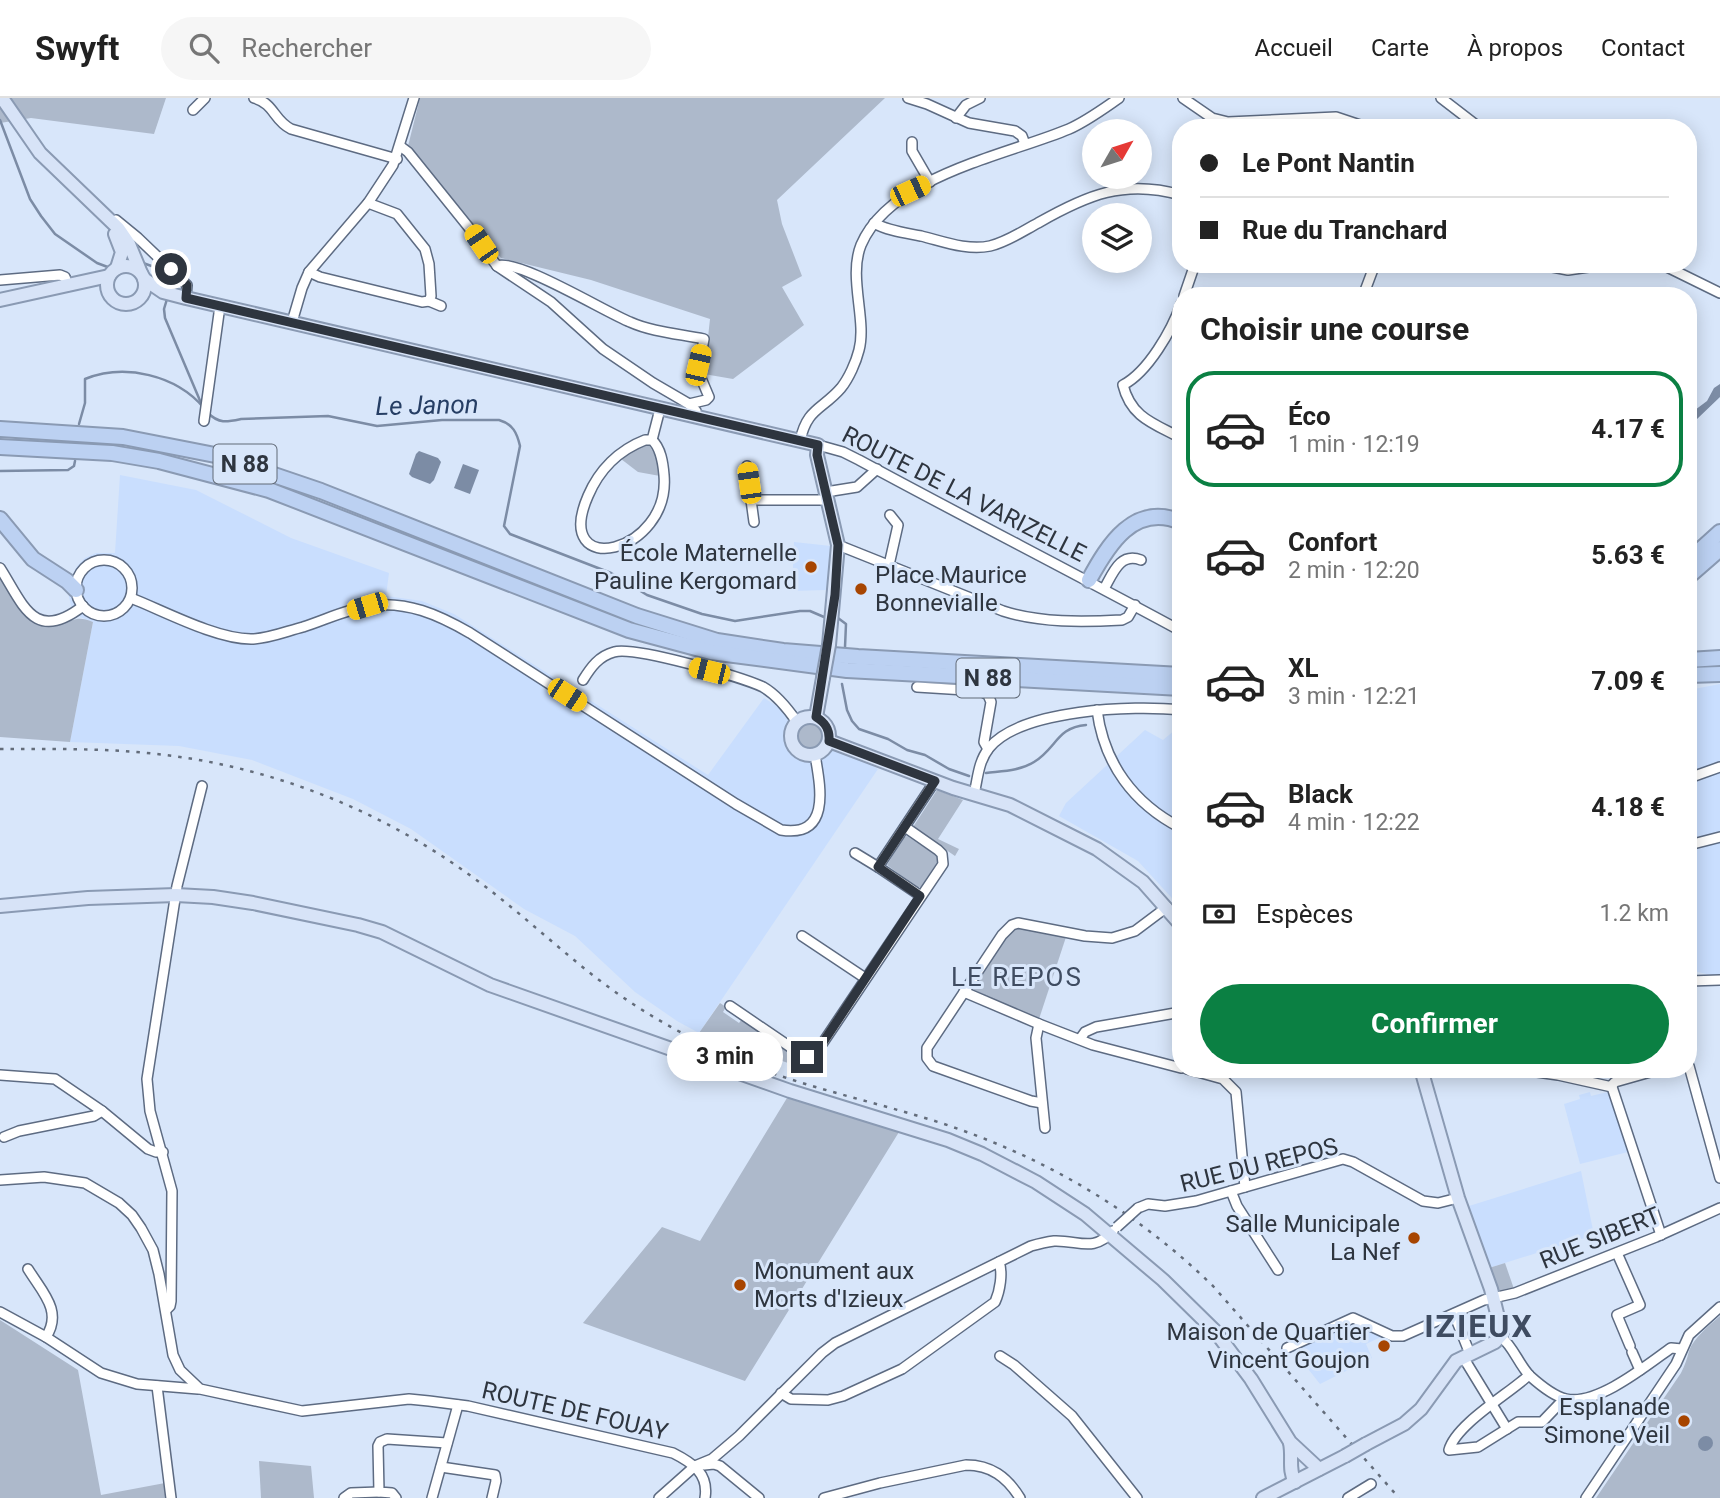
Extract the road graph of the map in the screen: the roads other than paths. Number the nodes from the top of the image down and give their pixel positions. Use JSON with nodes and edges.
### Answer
{"nodes":[{"id":1,"x":2,"y":98,"type":"edge"},
{"id":2,"x":205,"y":98,"type":"edge"},
{"id":3,"x":254,"y":98,"type":"edge"},
{"id":4,"x":414,"y":98,"type":"edge"},
{"id":5,"x":908,"y":98,"type":"edge"},
{"id":6,"x":980,"y":98,"type":"edge"},
{"id":7,"x":1119,"y":98,"type":"edge"},
{"id":8,"x":1183,"y":98,"type":"edge"},
{"id":9,"x":1441,"y":98,"type":"edge"},
{"id":10,"x":193,"y":110,"type":"dead end"},
{"id":11,"x":956,"y":118,"type":"junction"},
{"id":12,"x":1216,"y":119,"type":"edge"},
{"id":13,"x":1293,"y":119,"type":"edge"},
{"id":14,"x":1342,"y":119,"type":"edge"},
{"id":15,"x":1468,"y":119,"type":"edge"},
{"id":16,"x":912,"y":142,"type":"dead end"},
{"id":17,"x":1025,"y":144,"type":"junction"},
{"id":18,"x":400,"y":146,"type":"junction"},
{"id":19,"x":397,"y":159,"type":"junction"},
{"id":20,"x":930,"y":182,"type":"junction"},
{"id":21,"x":1172,"y":193,"type":"edge"},
{"id":22,"x":90,"y":200,"type":"junction"},
{"id":23,"x":368,"y":203,"type":"junction"},
{"id":24,"x":874,"y":223,"type":"junction"},
{"id":25,"x":497,"y":266,"type":"junction"},
{"id":26,"x":116,"y":268,"type":"junction"},
{"id":27,"x":139,"y":269,"type":"junction"},
{"id":28,"x":309,"y":272,"type":"junction"},
{"id":29,"x":1679,"y":273,"type":"edge"},
{"id":30,"x":0,"y":279,"type":"edge"},
{"id":31,"x":68,"y":286,"type":"junction"},
{"id":32,"x":1720,"y":293,"type":"edge"},
{"id":33,"x":109,"y":294,"type":"junction"},
{"id":34,"x":174,"y":295,"type":"junction"},
{"id":35,"x":141,"y":298,"type":"junction"},
{"id":36,"x":0,"y":300,"type":"edge"},
{"id":37,"x":429,"y":301,"type":"junction"},
{"id":38,"x":220,"y":306,"type":"junction"},
{"id":39,"x":441,"y":306,"type":"dead end"},
{"id":40,"x":292,"y":322,"type":"junction"},
{"id":41,"x":1172,"y":328,"type":"edge"},
{"id":42,"x":689,"y":404,"type":"junction"},
{"id":43,"x":660,"y":409,"type":"junction"},
{"id":44,"x":695,"y":417,"type":"junction"},
{"id":45,"x":204,"y":418,"type":"dead end"},
{"id":46,"x":0,"y":429,"type":"edge"},
{"id":47,"x":1172,"y":433,"type":"edge"},
{"id":48,"x":652,"y":440,"type":"junction"},
{"id":49,"x":800,"y":441,"type":"junction"},
{"id":50,"x":818,"y":445,"type":"junction"},
{"id":51,"x":0,"y":447,"type":"edge"},
{"id":52,"x":747,"y":466,"type":"dead end"},
{"id":53,"x":877,"y":469,"type":"junction"},
{"id":54,"x":830,"y":496,"type":"junction"},
{"id":55,"x":751,"y":500,"type":"junction"},
{"id":56,"x":890,"y":515,"type":"dead end"},
{"id":57,"x":0,"y":519,"type":"edge"},
{"id":58,"x":1172,"y":520,"type":"edge"},
{"id":59,"x":754,"y":522,"type":"dead end"},
{"id":60,"x":1720,"y":532,"type":"edge"},
{"id":61,"x":838,"y":545,"type":"junction"},
{"id":62,"x":1720,"y":549,"type":"edge"},
{"id":63,"x":1697,"y":553,"type":"edge"},
{"id":64,"x":1141,"y":560,"type":"dead end"},
{"id":65,"x":889,"y":565,"type":"junction"},
{"id":66,"x":0,"y":568,"type":"edge"},
{"id":67,"x":1697,"y":569,"type":"edge"},
{"id":68,"x":1089,"y":580,"type":"junction"},
{"id":69,"x":1104,"y":589,"type":"junction"},
{"id":70,"x":76,"y":590,"type":"junction"},
{"id":71,"x":131,"y":598,"type":"junction"},
{"id":72,"x":1135,"y":605,"type":"junction"},
{"id":73,"x":83,"y":606,"type":"junction"},
{"id":74,"x":1172,"y":626,"type":"edge"},
{"id":75,"x":1720,"y":659,"type":"edge"},
{"id":76,"x":1697,"y":660,"type":"edge"},
{"id":77,"x":1172,"y":674,"type":"edge"},
{"id":78,"x":1720,"y":674,"type":"edge"},
{"id":79,"x":1697,"y":675,"type":"edge"},
{"id":80,"x":583,"y":680,"type":"dead end"},
{"id":81,"x":917,"y":687,"type":"dead end"},
{"id":82,"x":1172,"y":688,"type":"edge"},
{"id":83,"x":1097,"y":710,"type":"junction"},
{"id":84,"x":1172,"y":710,"type":"edge"},
{"id":85,"x":816,"y":717,"type":"junction"},
{"id":86,"x":797,"y":722,"type":"junction"},
{"id":87,"x":829,"y":741,"type":"junction"},
{"id":88,"x":988,"y":750,"type":"junction"},
{"id":89,"x":815,"y":755,"type":"junction"},
{"id":90,"x":1720,"y":767,"type":"edge"},
{"id":91,"x":1697,"y":775,"type":"edge"},
{"id":92,"x":935,"y":781,"type":"junction"},
{"id":93,"x":202,"y":786,"type":"dead end"},
{"id":94,"x":974,"y":794,"type":"junction"},
{"id":95,"x":1172,"y":823,"type":"edge"},
{"id":96,"x":905,"y":827,"type":"junction"},
{"id":97,"x":1720,"y":838,"type":"edge"},
{"id":98,"x":1697,"y":843,"type":"edge"},
{"id":99,"x":855,"y":853,"type":"dead end"},
{"id":100,"x":878,"y":867,"type":"junction"},
{"id":101,"x":176,"y":895,"type":"junction"},
{"id":102,"x":920,"y":896,"type":"junction"},
{"id":103,"x":0,"y":906,"type":"edge"},
{"id":104,"x":1167,"y":907,"type":"junction"},
{"id":105,"x":1172,"y":913,"type":"edge"},
{"id":106,"x":802,"y":936,"type":"dead end"},
{"id":107,"x":865,"y":978,"type":"junction"},
{"id":108,"x":1720,"y":980,"type":"edge"},
{"id":109,"x":1697,"y":981,"type":"edge"},
{"id":110,"x":964,"y":992,"type":"junction"},
{"id":111,"x":730,"y":1006,"type":"dead end"},
{"id":112,"x":1172,"y":1014,"type":"edge"},
{"id":113,"x":1039,"y":1024,"type":"junction"},
{"id":114,"x":1080,"y":1040,"type":"junction"},
{"id":115,"x":1172,"y":1066,"type":"edge"},
{"id":116,"x":0,"y":1075,"type":"edge"},
{"id":117,"x":1219,"y":1078,"type":"edge"},
{"id":118,"x":1424,"y":1078,"type":"edge"},
{"id":119,"x":1566,"y":1078,"type":"edge"},
{"id":120,"x":1629,"y":1078,"type":"edge"},
{"id":121,"x":1692,"y":1078,"type":"edge"},
{"id":122,"x":1611,"y":1086,"type":"junction"},
{"id":123,"x":1042,"y":1103,"type":"junction"},
{"id":124,"x":102,"y":1111,"type":"junction"},
{"id":125,"x":1045,"y":1128,"type":"dead end"},
{"id":126,"x":4,"y":1137,"type":"dead end"},
{"id":127,"x":163,"y":1152,"type":"junction"},
{"id":128,"x":1720,"y":1178,"type":"edge"},
{"id":129,"x":0,"y":1180,"type":"edge"},
{"id":130,"x":1245,"y":1187,"type":"junction"},
{"id":131,"x":1231,"y":1191,"type":"junction"},
{"id":132,"x":1458,"y":1198,"type":"junction"},
{"id":133,"x":1720,"y":1208,"type":"edge"},
{"id":134,"x":1114,"y":1231,"type":"junction"},
{"id":135,"x":1661,"y":1235,"type":"junction"},
{"id":136,"x":1617,"y":1253,"type":"junction"},
{"id":137,"x":999,"y":1262,"type":"junction"},
{"id":138,"x":28,"y":1269,"type":"dead end"},
{"id":139,"x":1278,"y":1270,"type":"dead end"},
{"id":140,"x":1494,"y":1298,"type":"junction"},
{"id":141,"x":1720,"y":1307,"type":"edge"},
{"id":142,"x":166,"y":1310,"type":"junction"},
{"id":143,"x":0,"y":1312,"type":"edge"},
{"id":144,"x":1454,"y":1314,"type":"junction"},
{"id":145,"x":46,"y":1337,"type":"junction"},
{"id":146,"x":1501,"y":1337,"type":"junction"},
{"id":147,"x":1287,"y":1348,"type":"dead end"},
{"id":148,"x":1682,"y":1349,"type":"junction"},
{"id":149,"x":1467,"y":1355,"type":"junction"},
{"id":150,"x":1000,"y":1356,"type":"dead end"},
{"id":151,"x":1640,"y":1370,"type":"junction"},
{"id":152,"x":1529,"y":1375,"type":"junction"},
{"id":153,"x":157,"y":1386,"type":"junction"},
{"id":154,"x":200,"y":1389,"type":"junction"},
{"id":155,"x":781,"y":1393,"type":"junction"},
{"id":156,"x":1564,"y":1399,"type":"junction"},
{"id":157,"x":1490,"y":1404,"type":"junction"},
{"id":158,"x":458,"y":1405,"type":"junction"},
{"id":159,"x":1507,"y":1429,"type":"junction"},
{"id":160,"x":1287,"y":1437,"type":"junction"},
{"id":161,"x":447,"y":1443,"type":"junction"},
{"id":162,"x":695,"y":1466,"type":"junction"},
{"id":163,"x":441,"y":1467,"type":"junction"},
{"id":164,"x":1319,"y":1469,"type":"junction"},
{"id":165,"x":1294,"y":1482,"type":"junction"},
{"id":166,"x":1371,"y":1484,"type":"dead end"},
{"id":167,"x":379,"y":1492,"type":"junction"},
{"id":168,"x":171,"y":1498,"type":"edge"},
{"id":169,"x":344,"y":1498,"type":"edge"},
{"id":170,"x":396,"y":1498,"type":"edge"},
{"id":171,"x":432,"y":1498,"type":"edge"},
{"id":172,"x":492,"y":1498,"type":"edge"},
{"id":173,"x":659,"y":1498,"type":"edge"},
{"id":174,"x":705,"y":1498,"type":"edge"},
{"id":175,"x":759,"y":1498,"type":"edge"},
{"id":176,"x":824,"y":1498,"type":"edge"},
{"id":177,"x":1020,"y":1498,"type":"edge"},
{"id":178,"x":1137,"y":1498,"type":"edge"},
{"id":179,"x":1263,"y":1498,"type":"edge"},
{"id":180,"x":1348,"y":1498,"type":"edge"},
{"id":181,"x":1586,"y":1498,"type":"edge"}],
"edges":[{"from":1,"to":22,"type":"main road"},
{"from":2,"to":10,"type":"street"},
{"from":3,"to":19,"type":"street"},
{"from":4,"to":18,"type":"street"},
{"from":5,"to":11,"type":"street"},
{"from":6,"to":11,"type":"street"},
{"from":7,"to":17,"type":"street"},
{"from":8,"to":12,"type":"street"},
{"from":9,"to":15,"type":"street"},
{"from":11,"to":17,"type":"street"},
{"from":13,"to":14,"type":"street"},
{"from":16,"to":20,"type":"street"},
{"from":17,"to":20,"type":"street"},
{"from":18,"to":19,"type":"street"},
{"from":18,"to":25,"type":"street"},
{"from":19,"to":23,"type":"street"},
{"from":20,"to":24,"type":"street"},
{"from":21,"to":24,"type":"street"},
{"from":22,"to":26,"type":"main road"},
{"from":22,"to":27,"type":"main road"},
{"from":22,"to":34,"type":"street"},
{"from":23,"to":28,"type":"street"},
{"from":23,"to":37,"type":"street"},
{"from":24,"to":49,"type":"street"},
{"from":25,"to":42,"type":"street"},
{"from":25,"to":42,"type":"street"},
{"from":26,"to":27,"type":"main road"},
{"from":26,"to":31,"type":"main road"},
{"from":26,"to":33,"type":"main road"},
{"from":27,"to":34,"type":"main road"},
{"from":27,"to":35,"type":"main road"},
{"from":28,"to":37,"type":"street"},
{"from":28,"to":40,"type":"street"},
{"from":29,"to":32,"type":"street"},
{"from":30,"to":31,"type":"street"},
{"from":31,"to":33,"type":"main road"},
{"from":31,"to":36,"type":"main road"},
{"from":33,"to":35,"type":"main road"},
{"from":34,"to":35,"type":"main road"},
{"from":34,"to":38,"type":"main road","name":"ROUTE DE LA VARIZELLE"},
{"from":37,"to":39,"type":"street"},
{"from":38,"to":40,"type":"main road","name":"ROUTE DE LA VARIZELLE"},
{"from":38,"to":45,"type":"street"},
{"from":40,"to":43,"type":"main road","name":"ROUTE DE LA VARIZELLE"},
{"from":41,"to":47,"type":"street"},
{"from":42,"to":44,"type":"street"},
{"from":43,"to":44,"type":"main road","name":"ROUTE DE LA VARIZELLE"},
{"from":43,"to":48,"type":"street"},
{"from":44,"to":49,"type":"main road","name":"ROUTE DE LA VARIZELLE"},
{"from":46,"to":77,"type":"highway","number":"N 88"},
{"from":48,"to":48,"type":"street"},
{"from":49,"to":50,"type":"main road","name":"ROUTE DE LA VARIZELLE"},
{"from":50,"to":53,"type":"street","name":"ROUTE DE LA VARIZELLE"},
{"from":50,"to":54,"type":"main road"},
{"from":51,"to":82,"type":"highway","number":"N 88"},
{"from":52,"to":55,"type":"street"},
{"from":53,"to":54,"type":"street"},
{"from":53,"to":68,"type":"street","name":"ROUTE DE LA VARIZELLE"},
{"from":54,"to":55,"type":"street"},
{"from":54,"to":61,"type":"main road"},
{"from":55,"to":59,"type":"street"},
{"from":56,"to":65,"type":"street"},
{"from":57,"to":70,"type":"highway"},
{"from":58,"to":68,"type":"highway"},
{"from":60,"to":63,"type":"highway"},
{"from":61,"to":65,"type":"street"},
{"from":61,"to":85,"type":"main road","bridge":true},
{"from":62,"to":67,"type":"highway"},
{"from":64,"to":69,"type":"street"},
{"from":65,"to":72,"type":"street"},
{"from":66,"to":73,"type":"street"},
{"from":68,"to":69,"type":"street","name":"ROUTE DE LA VARIZELLE"},
{"from":69,"to":72,"type":"street","name":"ROUTE DE LA VARIZELLE"},
{"from":70,"to":71,"type":"street"},
{"from":70,"to":73,"type":"street"},
{"from":71,"to":73,"type":"street"},
{"from":71,"to":89,"type":"street"},
{"from":72,"to":74,"type":"street","name":"ROUTE DE LA VARIZELLE"},
{"from":75,"to":76,"type":"highway"},
{"from":78,"to":79,"type":"highway"},
{"from":80,"to":86,"type":"street"},
{"from":81,"to":88,"type":"street"},
{"from":83,"to":84,"type":"street"},
{"from":83,"to":88,"type":"street"},
{"from":83,"to":95,"type":"street"},
{"from":85,"to":86,"type":"main road"},
{"from":85,"to":87,"type":"main road"},
{"from":86,"to":89,"type":"main road"},
{"from":87,"to":89,"type":"main road"},
{"from":87,"to":92,"type":"main road"},
{"from":88,"to":94,"type":"street"},
{"from":90,"to":91,"type":"street"},
{"from":92,"to":94,"type":"main road"},
{"from":92,"to":96,"type":"street"},
{"from":93,"to":101,"type":"street"},
{"from":94,"to":104,"type":"main road"},
{"from":96,"to":100,"type":"street"},
{"from":96,"to":102,"type":"street"},
{"from":97,"to":98,"type":"street"},
{"from":99,"to":100,"type":"street"},
{"from":100,"to":102,"type":"street"},
{"from":101,"to":103,"type":"main road"},
{"from":101,"to":127,"type":"street"},
{"from":101,"to":134,"type":"main road"},
{"from":102,"to":107,"type":"street"},
{"from":104,"to":105,"type":"main road"},
{"from":104,"to":110,"type":"street"},
{"from":106,"to":107,"type":"street"},
{"from":107,"to":111,"type":"street"},
{"from":108,"to":109,"type":"street"},
{"from":110,"to":113,"type":"street"},
{"from":110,"to":123,"type":"street"},
{"from":112,"to":114,"type":"street"},
{"from":113,"to":114,"type":"street"},
{"from":113,"to":123,"type":"street"},
{"from":114,"to":115,"type":"street"},
{"from":116,"to":124,"type":"street"},
{"from":117,"to":130,"type":"street"},
{"from":118,"to":132,"type":"main road"},
{"from":119,"to":122,"type":"street"},
{"from":120,"to":122,"type":"street"},
{"from":121,"to":128,"type":"street"},
{"from":122,"to":135,"type":"street"},
{"from":123,"to":125,"type":"street"},
{"from":124,"to":126,"type":"street"},
{"from":124,"to":127,"type":"street"},
{"from":127,"to":142,"type":"street"},
{"from":129,"to":142,"type":"street"},
{"from":130,"to":131,"type":"street","name":"RUE DU REPOS"},
{"from":130,"to":132,"type":"street","name":"RUE DU REPOS"},
{"from":131,"to":134,"type":"street","name":"RUE DU REPOS","bridge":true},
{"from":131,"to":139,"type":"street"},
{"from":132,"to":140,"type":"main road"},
{"from":133,"to":135,"type":"street","name":"RUE SIBERT"},
{"from":134,"to":137,"type":"street","name":"ROUTE DE FOUAY"},
{"from":134,"to":160,"type":"main road"},
{"from":135,"to":136,"type":"street","name":"RUE SIBERT"},
{"from":136,"to":140,"type":"street","name":"RUE SIBERT"},
{"from":136,"to":151,"type":"street"},
{"from":137,"to":155,"type":"street","name":"ROUTE DE FOUAY"},
{"from":137,"to":155,"type":"street"},
{"from":138,"to":145,"type":"street"},
{"from":140,"to":144,"type":"street","name":"RUE SIBERT"},
{"from":140,"to":146,"type":"main road"},
{"from":141,"to":148,"type":"street"},
{"from":142,"to":154,"type":"street"},
{"from":143,"to":145,"type":"street","name":"ROUTE DE FOUAY"},
{"from":144,"to":147,"type":"street","name":"RUE SIBERT"},
{"from":144,"to":149,"type":"street"},
{"from":145,"to":153,"type":"street","name":"ROUTE DE FOUAY"},
{"from":146,"to":149,"type":"main road"},
{"from":146,"to":152,"type":"street"},
{"from":148,"to":151,"type":"street"},
{"from":148,"to":181,"type":"street"},
{"from":149,"to":157,"type":"street"},
{"from":149,"to":164,"type":"main road","bridge":true},
{"from":150,"to":178,"type":"street"},
{"from":151,"to":156,"type":"street"},
{"from":152,"to":156,"type":"street"},
{"from":152,"to":157,"type":"street"},
{"from":153,"to":154,"type":"street","name":"ROUTE DE FOUAY"},
{"from":153,"to":168,"type":"street"},
{"from":154,"to":158,"type":"street","name":"ROUTE DE FOUAY"},
{"from":155,"to":162,"type":"street","name":"ROUTE DE FOUAY"},
{"from":156,"to":159,"type":"street"},
{"from":157,"to":159,"type":"street"},
{"from":157,"to":159,"type":"street"},
{"from":158,"to":161,"type":"street","name":"ROUTE DE FOUAY"},
{"from":158,"to":162,"type":"street","name":"ROUTE DE FOUAY"},
{"from":160,"to":164,"type":"main road"},
{"from":160,"to":165,"type":"main road"},
{"from":161,"to":163,"type":"street","name":"ROUTE DE FOUAY"},
{"from":161,"to":167,"type":"street"},
{"from":162,"to":173,"type":"street"},
{"from":162,"to":174,"type":"street"},
{"from":162,"to":175,"type":"street"},
{"from":163,"to":171,"type":"street","name":"ROUTE DE FOUAY"},
{"from":163,"to":172,"type":"street"},
{"from":164,"to":165,"type":"main road"},
{"from":165,"to":179,"type":"main road"},
{"from":166,"to":180,"type":"street"},
{"from":167,"to":169,"type":"street"},
{"from":167,"to":170,"type":"street"},
{"from":176,"to":177,"type":"street"}]}
